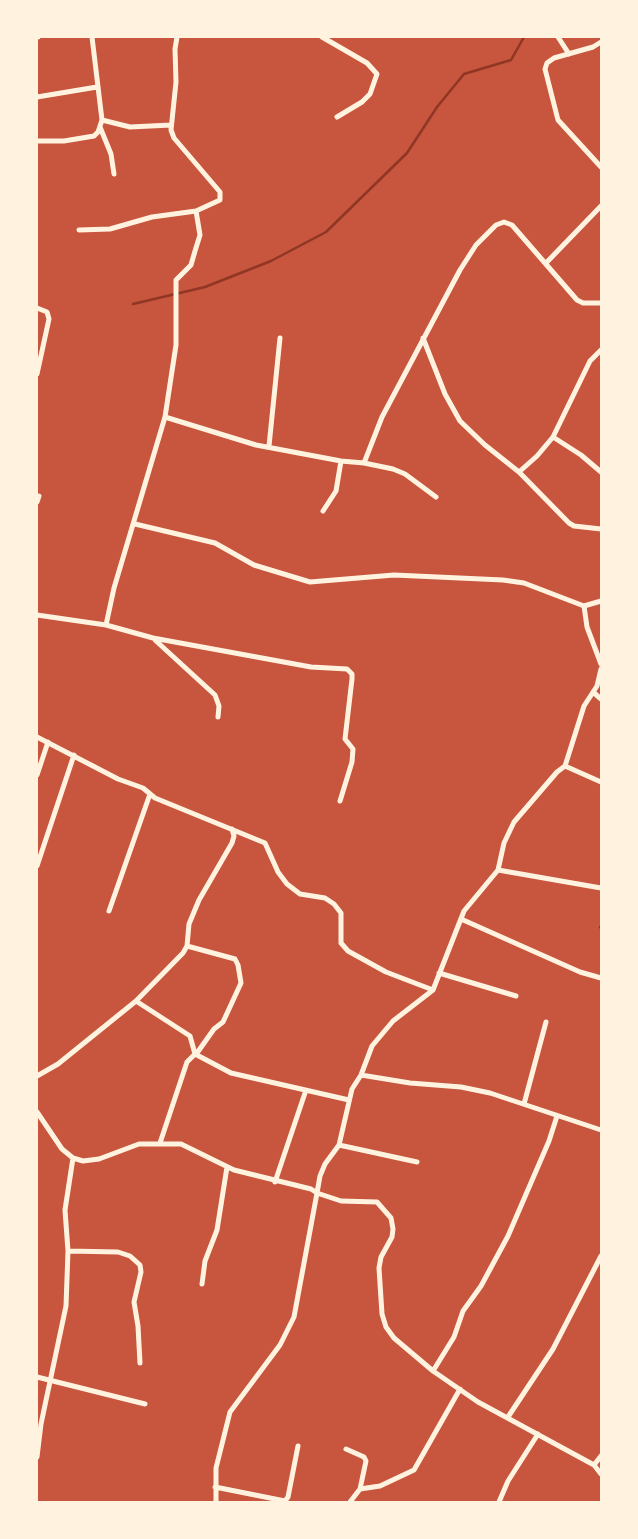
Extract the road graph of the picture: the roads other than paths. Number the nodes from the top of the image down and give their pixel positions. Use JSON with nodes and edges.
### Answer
{"nodes":[{"id":1,"x":92,"y":37,"type":"edge"},
{"id":2,"x":177,"y":37,"type":"edge"},
{"id":3,"x":322,"y":37,"type":"edge"},
{"id":4,"x":558,"y":37,"type":"edge"},
{"id":5,"x":601,"y":42,"type":"edge"},
{"id":6,"x":569,"y":54,"type":"junction"},
{"id":7,"x":97,"y":87,"type":"junction"},
{"id":8,"x":37,"y":97,"type":"edge"},
{"id":9,"x":338,"y":117,"type":"dead end"},
{"id":10,"x":103,"y":120,"type":"junction"},
{"id":11,"x":171,"y":125,"type":"junction"},
{"id":12,"x":100,"y":127,"type":"junction"},
{"id":13,"x":37,"y":141,"type":"edge"},
{"id":14,"x":601,"y":167,"type":"edge"},
{"id":15,"x":114,"y":174,"type":"dead end"},
{"id":16,"x":601,"y":206,"type":"edge"},
{"id":17,"x":196,"y":211,"type":"junction"},
{"id":18,"x":79,"y":230,"type":"dead end"},
{"id":19,"x":546,"y":263,"type":"junction"},
{"id":20,"x":601,"y":303,"type":"edge"},
{"id":21,"x":37,"y":308,"type":"edge"},
{"id":22,"x":280,"y":338,"type":"dead end"},
{"id":23,"x":422,"y":338,"type":"junction"},
{"id":24,"x":601,"y":350,"type":"edge"},
{"id":25,"x":37,"y":374,"type":"edge"},
{"id":26,"x":165,"y":417,"type":"junction"},
{"id":27,"x":553,"y":437,"type":"junction"},
{"id":28,"x":269,"y":446,"type":"junction"},
{"id":29,"x":341,"y":461,"type":"junction"},
{"id":30,"x":365,"y":463,"type":"junction"},
{"id":31,"x":519,"y":472,"type":"junction"},
{"id":32,"x":601,"y":472,"type":"edge"},
{"id":33,"x":436,"y":497,"type":"dead end"},
{"id":34,"x":323,"y":510,"type":"dead end"},
{"id":35,"x":135,"y":524,"type":"junction"},
{"id":36,"x":601,"y":529,"type":"edge"},
{"id":37,"x":601,"y":601,"type":"edge"},
{"id":38,"x":584,"y":606,"type":"junction"},
{"id":39,"x":37,"y":615,"type":"edge"},
{"id":40,"x":106,"y":625,"type":"junction"},
{"id":41,"x":153,"y":638,"type":"junction"},
{"id":42,"x":601,"y":667,"type":"edge"},
{"id":43,"x":593,"y":692,"type":"junction"},
{"id":44,"x":601,"y":699,"type":"edge"},
{"id":45,"x":218,"y":718,"type":"dead end"},
{"id":46,"x":37,"y":737,"type":"edge"},
{"id":47,"x":48,"y":742,"type":"junction"},
{"id":48,"x":75,"y":755,"type":"junction"},
{"id":49,"x":565,"y":765,"type":"junction"},
{"id":50,"x":37,"y":775,"type":"edge"},
{"id":51,"x":601,"y":782,"type":"edge"},
{"id":52,"x":150,"y":794,"type":"junction"},
{"id":53,"x":340,"y":801,"type":"dead end"},
{"id":54,"x":232,"y":829,"type":"junction"},
{"id":55,"x":39,"y":851,"type":"edge"},
{"id":56,"x":37,"y":866,"type":"edge"},
{"id":57,"x":498,"y":870,"type":"junction"},
{"id":58,"x":601,"y":888,"type":"edge"},
{"id":59,"x":109,"y":911,"type":"dead end"},
{"id":60,"x":461,"y":919,"type":"junction"},
{"id":61,"x":187,"y":946,"type":"junction"},
{"id":62,"x":439,"y":973,"type":"junction"},
{"id":63,"x":601,"y":978,"type":"edge"},
{"id":64,"x":433,"y":990,"type":"junction"},
{"id":65,"x":516,"y":996,"type":"dead end"},
{"id":66,"x":136,"y":1001,"type":"junction"},
{"id":67,"x":546,"y":1022,"type":"dead end"},
{"id":68,"x":196,"y":1054,"type":"junction"},
{"id":69,"x":37,"y":1076,"type":"edge"},
{"id":70,"x":361,"y":1076,"type":"junction"},
{"id":71,"x":306,"y":1090,"type":"junction"},
{"id":72,"x":349,"y":1100,"type":"junction"},
{"id":73,"x":524,"y":1104,"type":"junction"},
{"id":74,"x":37,"y":1112,"type":"edge"},
{"id":75,"x":557,"y":1116,"type":"junction"},
{"id":76,"x":601,"y":1130,"type":"edge"},
{"id":77,"x":160,"y":1143,"type":"junction"},
{"id":78,"x":339,"y":1145,"type":"junction"},
{"id":79,"x":73,"y":1158,"type":"junction"},
{"id":80,"x":417,"y":1162,"type":"dead end"},
{"id":81,"x":227,"y":1167,"type":"junction"},
{"id":82,"x":275,"y":1182,"type":"junction"},
{"id":83,"x":317,"y":1193,"type":"junction"},
{"id":84,"x":68,"y":1251,"type":"junction"},
{"id":85,"x":601,"y":1256,"type":"edge"},
{"id":86,"x":202,"y":1284,"type":"dead end"},
{"id":87,"x":140,"y":1363,"type":"dead end"},
{"id":88,"x":433,"y":1371,"type":"junction"},
{"id":89,"x":37,"y":1377,"type":"edge"},
{"id":90,"x":50,"y":1381,"type":"junction"},
{"id":91,"x":460,"y":1389,"type":"junction"},
{"id":92,"x":145,"y":1404,"type":"dead end"},
{"id":93,"x":508,"y":1417,"type":"junction"},
{"id":94,"x":538,"y":1434,"type":"junction"},
{"id":95,"x":298,"y":1446,"type":"dead end"},
{"id":96,"x":346,"y":1449,"type":"dead end"},
{"id":97,"x":37,"y":1457,"type":"edge"},
{"id":98,"x":601,"y":1457,"type":"edge"},
{"id":99,"x":594,"y":1465,"type":"junction"},
{"id":100,"x":601,"y":1474,"type":"edge"},
{"id":101,"x":215,"y":1487,"type":"junction"},
{"id":102,"x":360,"y":1489,"type":"junction"},
{"id":103,"x":216,"y":1502,"type":"edge"},
{"id":104,"x":350,"y":1502,"type":"edge"},
{"id":105,"x":499,"y":1502,"type":"edge"}],
"edges":[{"from":1,"to":7,"type":"street"},
{"from":2,"to":11,"type":"street"},
{"from":3,"to":9,"type":"street"},
{"from":4,"to":6,"type":"street"},
{"from":5,"to":6,"type":"street"},
{"from":6,"to":14,"type":"street"},
{"from":7,"to":8,"type":"street"},
{"from":7,"to":10,"type":"street"},
{"from":10,"to":11,"type":"street"},
{"from":10,"to":12,"type":"street"},
{"from":11,"to":17,"type":"street"},
{"from":12,"to":13,"type":"street"},
{"from":12,"to":15,"type":"street"},
{"from":16,"to":19,"type":"street"},
{"from":17,"to":18,"type":"street"},
{"from":17,"to":26,"type":"street"},
{"from":19,"to":20,"type":"street"},
{"from":19,"to":23,"type":"street"},
{"from":21,"to":25,"type":"street"},
{"from":22,"to":28,"type":"street"},
{"from":23,"to":30,"type":"street"},
{"from":23,"to":31,"type":"street"},
{"from":24,"to":27,"type":"street"},
{"from":26,"to":28,"type":"street"},
{"from":26,"to":35,"type":"street"},
{"from":27,"to":31,"type":"street"},
{"from":27,"to":32,"type":"street"},
{"from":28,"to":29,"type":"street"},
{"from":29,"to":30,"type":"street"},
{"from":29,"to":34,"type":"street"},
{"from":30,"to":33,"type":"street"},
{"from":31,"to":36,"type":"street"},
{"from":35,"to":38,"type":"street"},
{"from":35,"to":40,"type":"street"},
{"from":37,"to":38,"type":"street"},
{"from":38,"to":42,"type":"street"},
{"from":39,"to":40,"type":"street"},
{"from":40,"to":41,"type":"street"},
{"from":41,"to":45,"type":"street"},
{"from":41,"to":53,"type":"street"},
{"from":42,"to":43,"type":"street"},
{"from":43,"to":44,"type":"street"},
{"from":43,"to":49,"type":"street"},
{"from":46,"to":47,"type":"street"},
{"from":47,"to":48,"type":"street"},
{"from":47,"to":50,"type":"street"},
{"from":48,"to":52,"type":"street"},
{"from":48,"to":55,"type":"street"},
{"from":49,"to":51,"type":"street"},
{"from":49,"to":57,"type":"street"},
{"from":52,"to":54,"type":"street"},
{"from":52,"to":59,"type":"street"},
{"from":54,"to":61,"type":"street"},
{"from":54,"to":64,"type":"street"},
{"from":55,"to":56,"type":"street"},
{"from":57,"to":58,"type":"street"},
{"from":57,"to":60,"type":"street"},
{"from":60,"to":62,"type":"street"},
{"from":60,"to":63,"type":"street"},
{"from":61,"to":66,"type":"street"},
{"from":61,"to":68,"type":"street"},
{"from":62,"to":64,"type":"street"},
{"from":62,"to":65,"type":"street"},
{"from":64,"to":70,"type":"street"},
{"from":66,"to":68,"type":"street"},
{"from":66,"to":69,"type":"street"},
{"from":67,"to":73,"type":"street"},
{"from":68,"to":71,"type":"street"},
{"from":68,"to":77,"type":"street"},
{"from":70,"to":72,"type":"street"},
{"from":70,"to":73,"type":"street"},
{"from":71,"to":72,"type":"street"},
{"from":71,"to":82,"type":"street"},
{"from":72,"to":78,"type":"street"},
{"from":73,"to":75,"type":"street"},
{"from":74,"to":79,"type":"street"},
{"from":75,"to":76,"type":"street"},
{"from":75,"to":88,"type":"street"},
{"from":77,"to":79,"type":"street"},
{"from":77,"to":81,"type":"street"},
{"from":78,"to":80,"type":"street"},
{"from":78,"to":83,"type":"street"},
{"from":79,"to":84,"type":"street"},
{"from":81,"to":82,"type":"street"},
{"from":81,"to":86,"type":"street"},
{"from":82,"to":83,"type":"street"},
{"from":83,"to":88,"type":"street"},
{"from":83,"to":101,"type":"street"},
{"from":84,"to":87,"type":"street"},
{"from":84,"to":90,"type":"street"},
{"from":85,"to":93,"type":"street"},
{"from":88,"to":91,"type":"street"},
{"from":89,"to":90,"type":"street"},
{"from":90,"to":92,"type":"street"},
{"from":90,"to":97,"type":"street"},
{"from":91,"to":93,"type":"street"},
{"from":91,"to":102,"type":"street"},
{"from":93,"to":94,"type":"street"},
{"from":94,"to":99,"type":"street"},
{"from":94,"to":105,"type":"street"},
{"from":95,"to":101,"type":"street"},
{"from":96,"to":102,"type":"street"},
{"from":98,"to":99,"type":"street"},
{"from":99,"to":100,"type":"street"},
{"from":101,"to":103,"type":"street"},
{"from":102,"to":104,"type":"street"}]}
